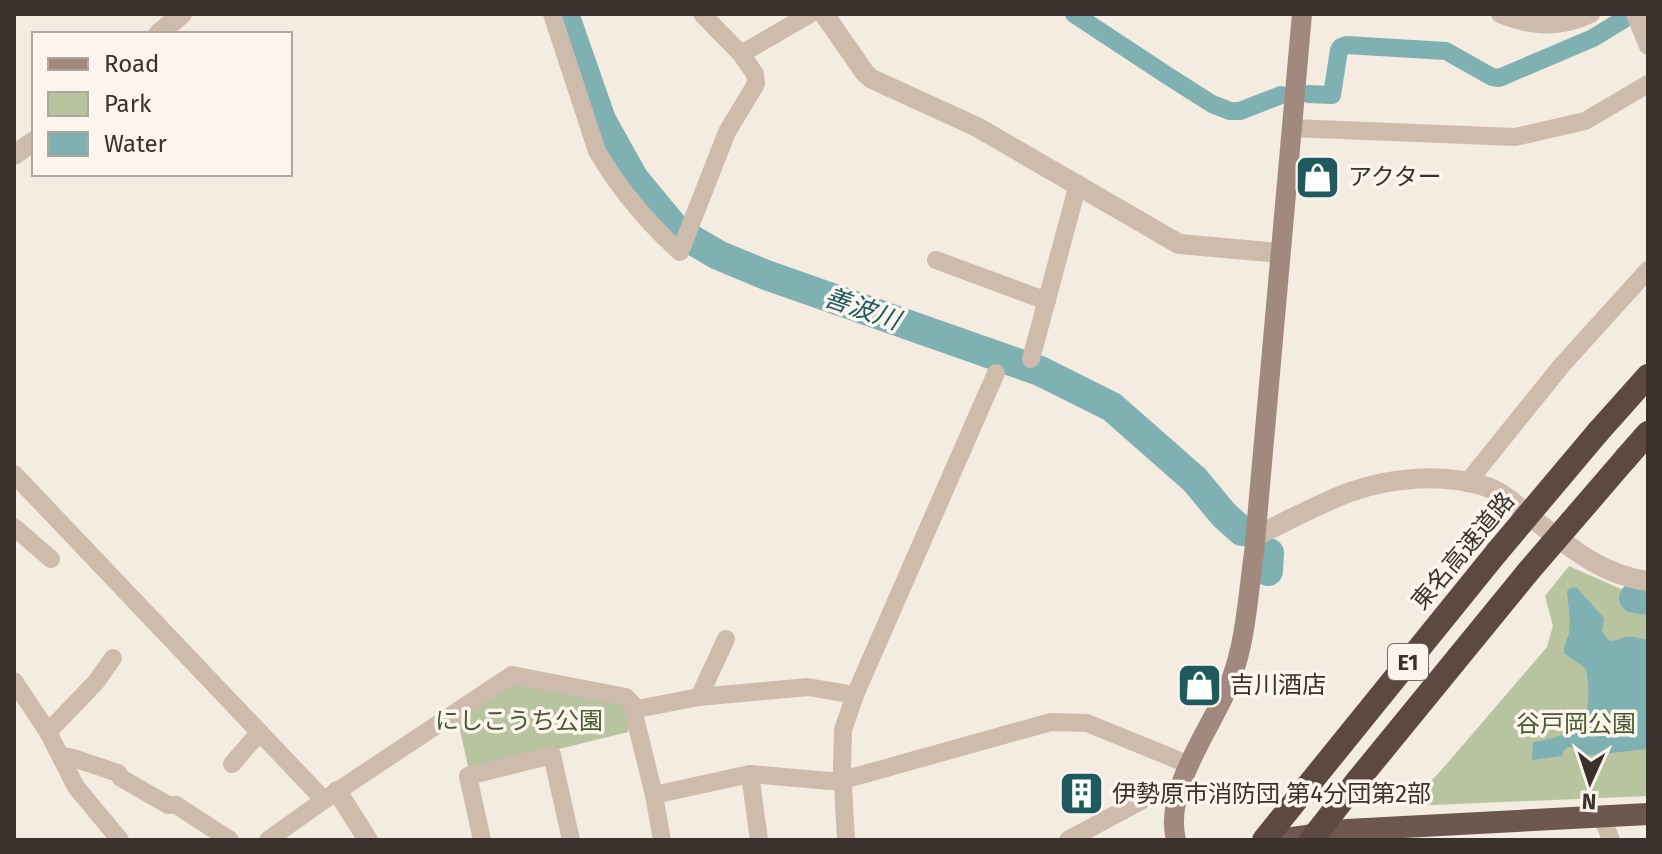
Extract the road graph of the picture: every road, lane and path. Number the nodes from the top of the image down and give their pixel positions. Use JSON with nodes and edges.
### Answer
{"nodes":[{"id":1,"x":182,"y":14,"type":"edge"},
{"id":2,"x":552,"y":14,"type":"edge"},
{"id":3,"x":702,"y":14,"type":"edge"},
{"id":4,"x":810,"y":14,"type":"edge"},
{"id":5,"x":824,"y":14,"type":"edge"},
{"id":6,"x":1500,"y":14,"type":"edge"},
{"id":7,"x":1591,"y":14,"type":"edge"},
{"id":8,"x":1635,"y":14,"type":"edge"},
{"id":9,"x":1298,"y":16,"type":"edge"},
{"id":10,"x":160,"y":32,"type":"edge"},
{"id":11,"x":1648,"y":46,"type":"edge"},
{"id":12,"x":741,"y":54,"type":"junction"},
{"id":13,"x":1648,"y":84,"type":"edge"},
{"id":14,"x":1292,"y":128,"type":"junction"},
{"id":15,"x":32,"y":142,"type":"edge"},
{"id":16,"x":14,"y":155,"type":"edge"},
{"id":17,"x":1078,"y":184,"type":"junction"},
{"id":18,"x":1280,"y":253,"type":"junction"},
{"id":19,"x":936,"y":260,"type":"dead end"},
{"id":20,"x":1648,"y":270,"type":"edge"},
{"id":21,"x":1047,"y":301,"type":"junction"},
{"id":22,"x":1031,"y":359,"type":"dead end"},
{"id":23,"x":996,"y":373,"type":"dead end"},
{"id":24,"x":1648,"y":376,"type":"edge"},
{"id":25,"x":1648,"y":433,"type":"edge"},
{"id":26,"x":14,"y":474,"type":"edge"},
{"id":27,"x":1467,"y":483,"type":"junction"},
{"id":28,"x":14,"y":527,"type":"edge"},
{"id":29,"x":1256,"y":536,"type":"junction"},
{"id":30,"x":51,"y":559,"type":"dead end"},
{"id":31,"x":1648,"y":581,"type":"edge"},
{"id":32,"x":726,"y":639,"type":"dead end"},
{"id":33,"x":113,"y":658,"type":"dead end"},
{"id":34,"x":14,"y":681,"type":"edge"},
{"id":35,"x":855,"y":695,"type":"junction"},
{"id":36,"x":699,"y":697,"type":"junction"},
{"id":37,"x":637,"y":709,"type":"junction"},
{"id":38,"x":48,"y":732,"type":"junction"},
{"id":39,"x":259,"y":733,"type":"junction"},
{"id":40,"x":61,"y":756,"type":"junction"},
{"id":41,"x":232,"y":764,"type":"dead end"},
{"id":42,"x":1190,"y":765,"type":"junction"},
{"id":43,"x":750,"y":774,"type":"junction"},
{"id":44,"x":843,"y":780,"type":"junction"},
{"id":45,"x":1180,"y":789,"type":"junction"},
{"id":46,"x":654,"y":795,"type":"junction"},
{"id":47,"x":330,"y":796,"type":"junction"},
{"id":48,"x":1648,"y":814,"type":"edge"},
{"id":49,"x":1602,"y":817,"type":"junction"},
{"id":50,"x":120,"y":840,"type":"edge"},
{"id":51,"x":230,"y":840,"type":"edge"},
{"id":52,"x":268,"y":840,"type":"edge"},
{"id":53,"x":368,"y":840,"type":"edge"},
{"id":54,"x":482,"y":840,"type":"edge"},
{"id":55,"x":571,"y":840,"type":"edge"},
{"id":56,"x":662,"y":840,"type":"edge"},
{"id":57,"x":759,"y":840,"type":"edge"},
{"id":58,"x":846,"y":840,"type":"edge"},
{"id":59,"x":1068,"y":840,"type":"edge"},
{"id":60,"x":1176,"y":840,"type":"edge"},
{"id":61,"x":1264,"y":840,"type":"edge"},
{"id":62,"x":1279,"y":840,"type":"edge"},
{"id":63,"x":1311,"y":840,"type":"edge"},
{"id":64,"x":1611,"y":840,"type":"edge"}],
"edges":[{"from":1,"to":10,"type":"street"},
{"from":2,"to":12,"type":"street"},
{"from":3,"to":12,"type":"street"},
{"from":4,"to":12,"type":"street"},
{"from":5,"to":17,"type":"street"},
{"from":6,"to":7,"type":"street"},
{"from":8,"to":11,"type":"street"},
{"from":9,"to":14,"type":"main road"},
{"from":13,"to":14,"type":"street"},
{"from":14,"to":18,"type":"main road"},
{"from":15,"to":16,"type":"street"},
{"from":17,"to":18,"type":"street"},
{"from":17,"to":21,"type":"street"},
{"from":18,"to":29,"type":"main road"},
{"from":19,"to":21,"type":"street"},
{"from":20,"to":27,"type":"street"},
{"from":21,"to":22,"type":"street"},
{"from":23,"to":35,"type":"street"},
{"from":24,"to":61,"type":"highway","name":"東名高速道路","number":"E1","bridge":true},
{"from":25,"to":63,"type":"highway","number":"E1","bridge":true},
{"from":26,"to":39,"type":"street"},
{"from":27,"to":29,"type":"street"},
{"from":27,"to":31,"type":"street"},
{"from":28,"to":30,"type":"street"},
{"from":29,"to":42,"type":"main road"},
{"from":32,"to":36,"type":"street"},
{"from":33,"to":38,"type":"street"},
{"from":34,"to":38,"type":"street"},
{"from":35,"to":36,"type":"street"},
{"from":35,"to":44,"type":"street"},
{"from":36,"to":37,"type":"street"},
{"from":37,"to":46,"type":"street"},
{"from":37,"to":47,"type":"street"},
{"from":38,"to":40,"type":"street"},
{"from":39,"to":41,"type":"street"},
{"from":39,"to":47,"type":"street"},
{"from":40,"to":50,"type":"street"},
{"from":40,"to":51,"type":"street"},
{"from":42,"to":44,"type":"street"},
{"from":42,"to":45,"type":"main road"},
{"from":43,"to":44,"type":"street"},
{"from":43,"to":46,"type":"street"},
{"from":43,"to":57,"type":"street"},
{"from":44,"to":58,"type":"street"},
{"from":45,"to":59,"type":"street"},
{"from":45,"to":60,"type":"main road"},
{"from":46,"to":56,"type":"street"},
{"from":47,"to":52,"type":"street"},
{"from":47,"to":53,"type":"street"},
{"from":48,"to":49,"type":"highway"},
{"from":49,"to":62,"type":"highway"},
{"from":49,"to":64,"type":"street"},
{"from":54,"to":55,"type":"street"}]}
